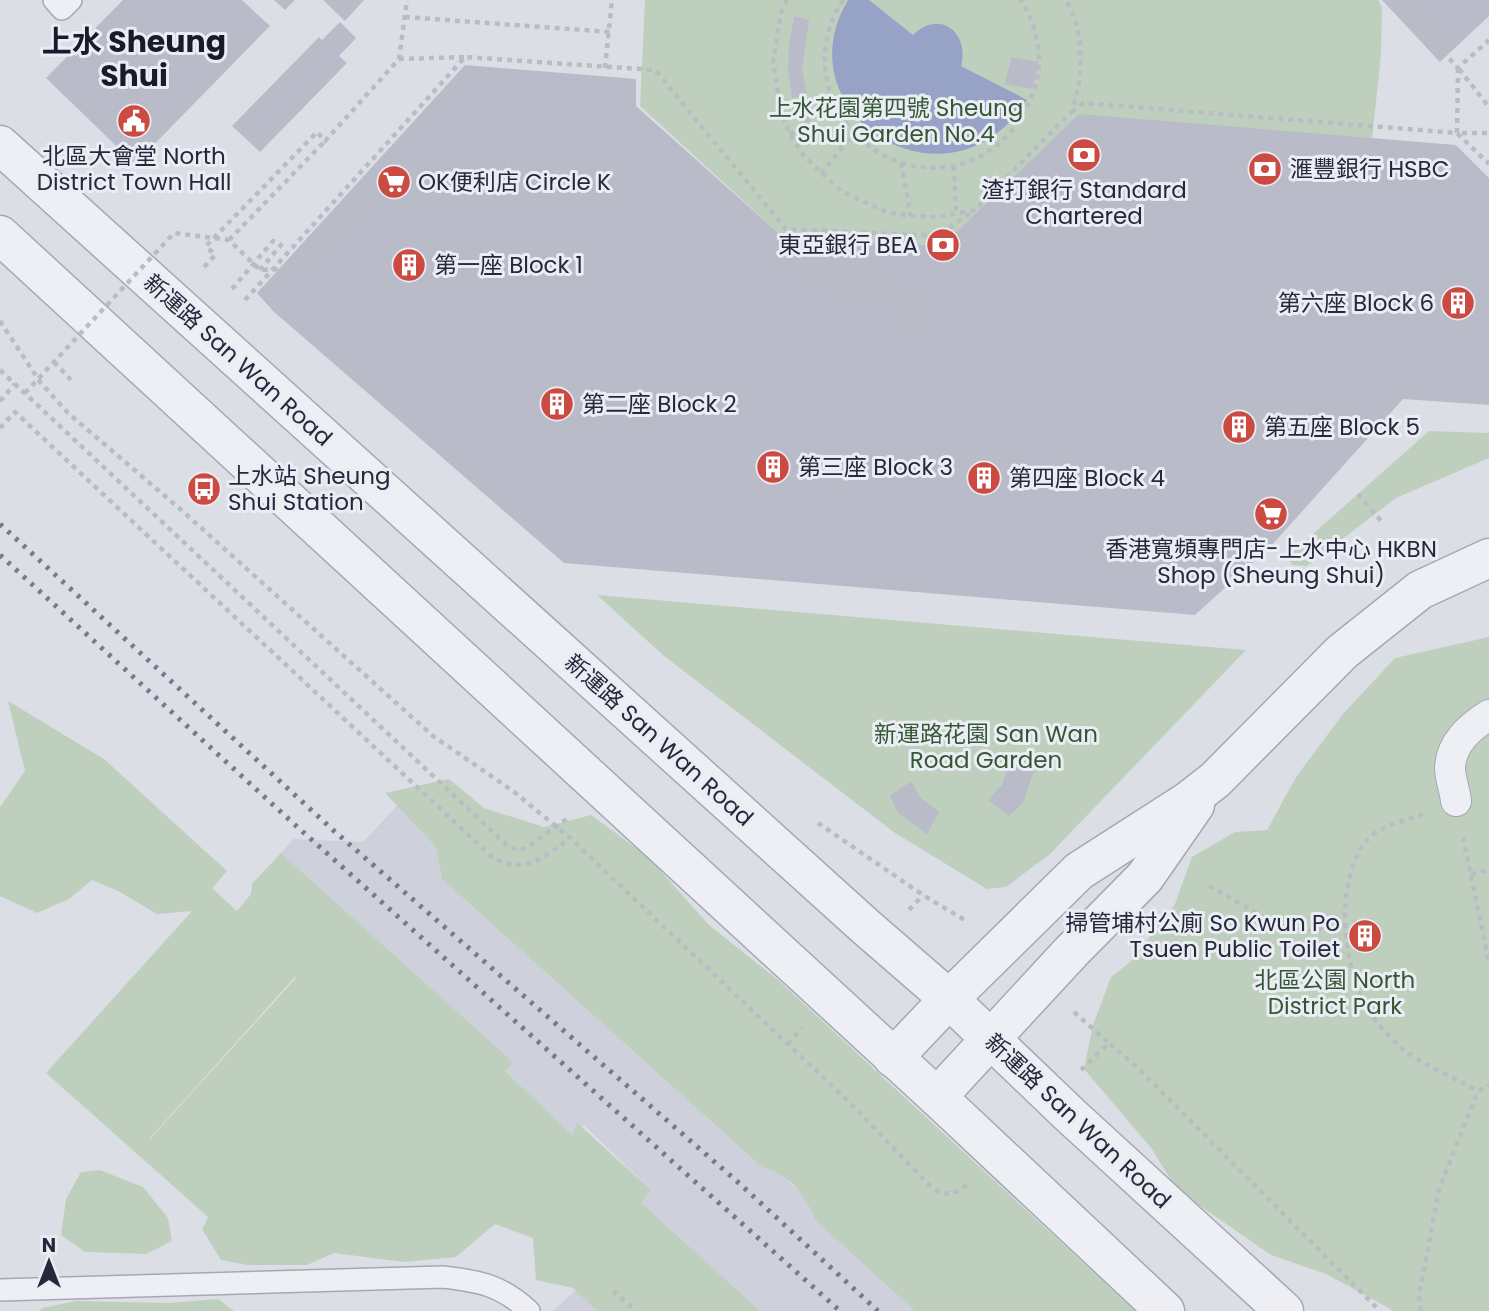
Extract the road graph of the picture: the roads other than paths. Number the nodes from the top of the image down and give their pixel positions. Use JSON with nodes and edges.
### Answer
{"nodes":[{"id":1,"x":54,"y":0,"type":"edge"},
{"id":2,"x":71,"y":0,"type":"edge"},
{"id":3,"x":0,"y":145,"type":"edge"},
{"id":4,"x":0,"y":235,"type":"edge"},
{"id":5,"x":1489,"y":558,"type":"edge"},
{"id":6,"x":1489,"y":715,"type":"edge"},
{"id":7,"x":1210,"y":783,"type":"junction"},
{"id":8,"x":1456,"y":801,"type":"road end"},
{"id":9,"x":949,"y":999,"type":"junction"},
{"id":10,"x":990,"y":1040,"type":"junction"},
{"id":11,"x":893,"y":1058,"type":"junction"},
{"id":12,"x":937,"y":1097,"type":"junction"},
{"id":13,"x":0,"y":1290,"type":"edge"},
{"id":14,"x":528,"y":1311,"type":"edge"},
{"id":15,"x":1165,"y":1311,"type":"edge"},
{"id":16,"x":1284,"y":1311,"type":"edge"}],
"edges":[{"from":1,"to":2,"type":"lane"},
{"from":3,"to":9,"type":"street","name":"新運路 San Wan Road"},
{"from":4,"to":11,"type":"street"},
{"from":5,"to":7,"type":"street"},
{"from":6,"to":8,"type":"street"},
{"from":7,"to":9,"type":"street"},
{"from":7,"to":10,"type":"street"},
{"from":9,"to":10,"type":"street","name":"新運路 San Wan Road"},
{"from":9,"to":11,"type":"street"},
{"from":10,"to":12,"type":"street"},
{"from":10,"to":16,"type":"street","name":"新運路 San Wan Road"},
{"from":11,"to":12,"type":"street"},
{"from":12,"to":15,"type":"street"},
{"from":13,"to":14,"type":"lane"}]}
